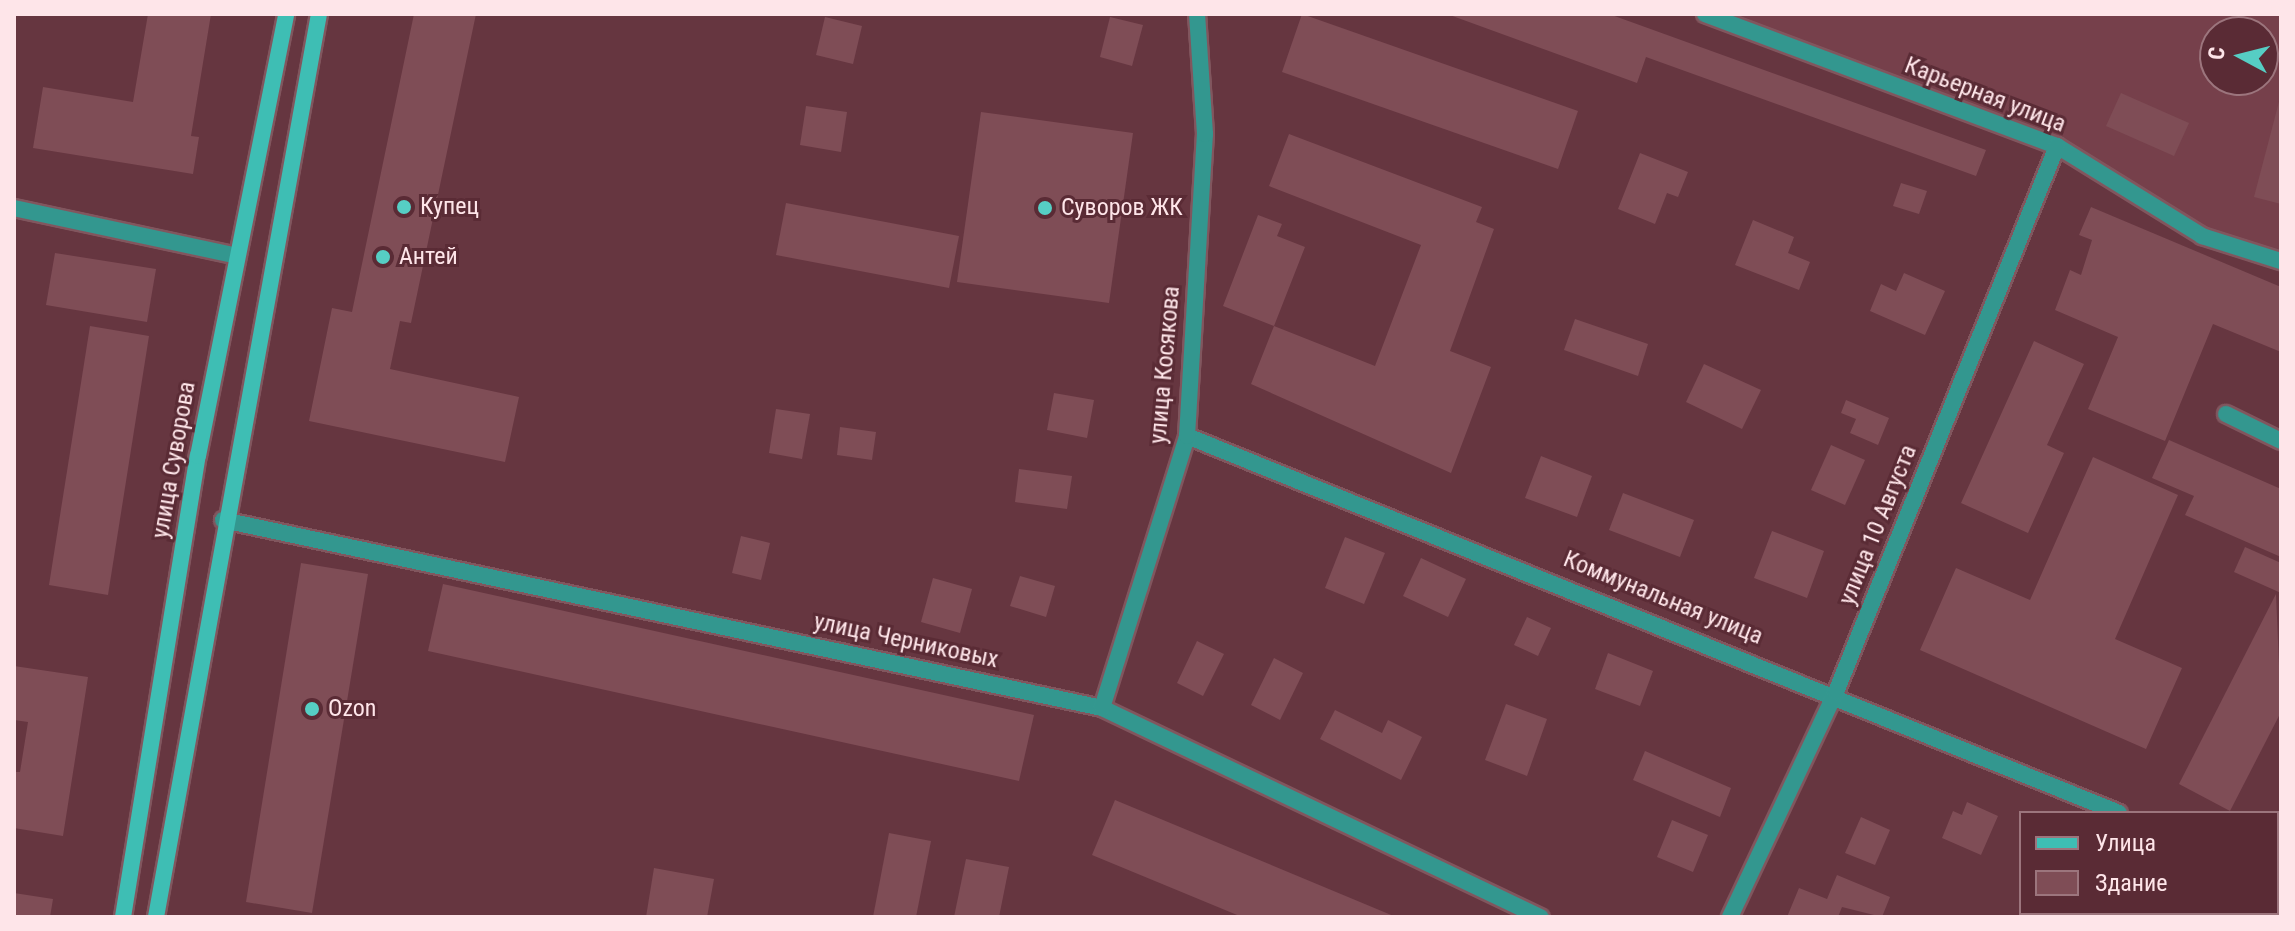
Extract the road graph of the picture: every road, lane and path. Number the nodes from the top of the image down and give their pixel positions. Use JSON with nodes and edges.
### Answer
{"nodes":[{"id":1,"x":286,"y":14,"type":"edge"},
{"id":2,"x":319,"y":14,"type":"edge"},
{"id":3,"x":1197,"y":14,"type":"edge"},
{"id":4,"x":1705,"y":14,"type":"edge"},
{"id":5,"x":2057,"y":146,"type":"junction"},
{"id":6,"x":14,"y":208,"type":"edge"},
{"id":7,"x":237,"y":256,"type":"junction"},
{"id":8,"x":2281,"y":261,"type":"edge"},
{"id":9,"x":2226,"y":414,"type":"dead end"},
{"id":10,"x":1187,"y":436,"type":"junction"},
{"id":11,"x":2281,"y":441,"type":"edge"},
{"id":12,"x":223,"y":520,"type":"junction"},
{"id":13,"x":1836,"y":692,"type":"junction"},
{"id":14,"x":1102,"y":708,"type":"junction"},
{"id":15,"x":2114,"y":811,"type":"edge"},
{"id":16,"x":123,"y":917,"type":"edge"},
{"id":17,"x":156,"y":917,"type":"edge"},
{"id":18,"x":1541,"y":917,"type":"edge"},
{"id":19,"x":1730,"y":917,"type":"edge"}],
"edges":[{"from":1,"to":7,"type":"main road","name":"улица Суворова"},
{"from":2,"to":12,"type":"main road"},
{"from":3,"to":10,"type":"street","name":"улица Косякова"},
{"from":4,"to":5,"type":"street","name":"Карьерная улица"},
{"from":5,"to":8,"type":"street","name":"Карьерная улица"},
{"from":5,"to":13,"type":"street","name":"улица 10 Августа"},
{"from":6,"to":7,"type":"street"},
{"from":7,"to":16,"type":"main road","name":"улица Суворова"},
{"from":9,"to":11,"type":"street"},
{"from":10,"to":13,"type":"street","name":"Коммунальная улица"},
{"from":10,"to":14,"type":"street","name":"улица Косякова"},
{"from":12,"to":14,"type":"street","name":"улица Черниковых"},
{"from":12,"to":17,"type":"main road"},
{"from":13,"to":15,"type":"street","name":"Коммунальная улица"},
{"from":13,"to":19,"type":"street","name":"улица 10 Августа"},
{"from":14,"to":18,"type":"street","name":"улица Черниковых"}]}
